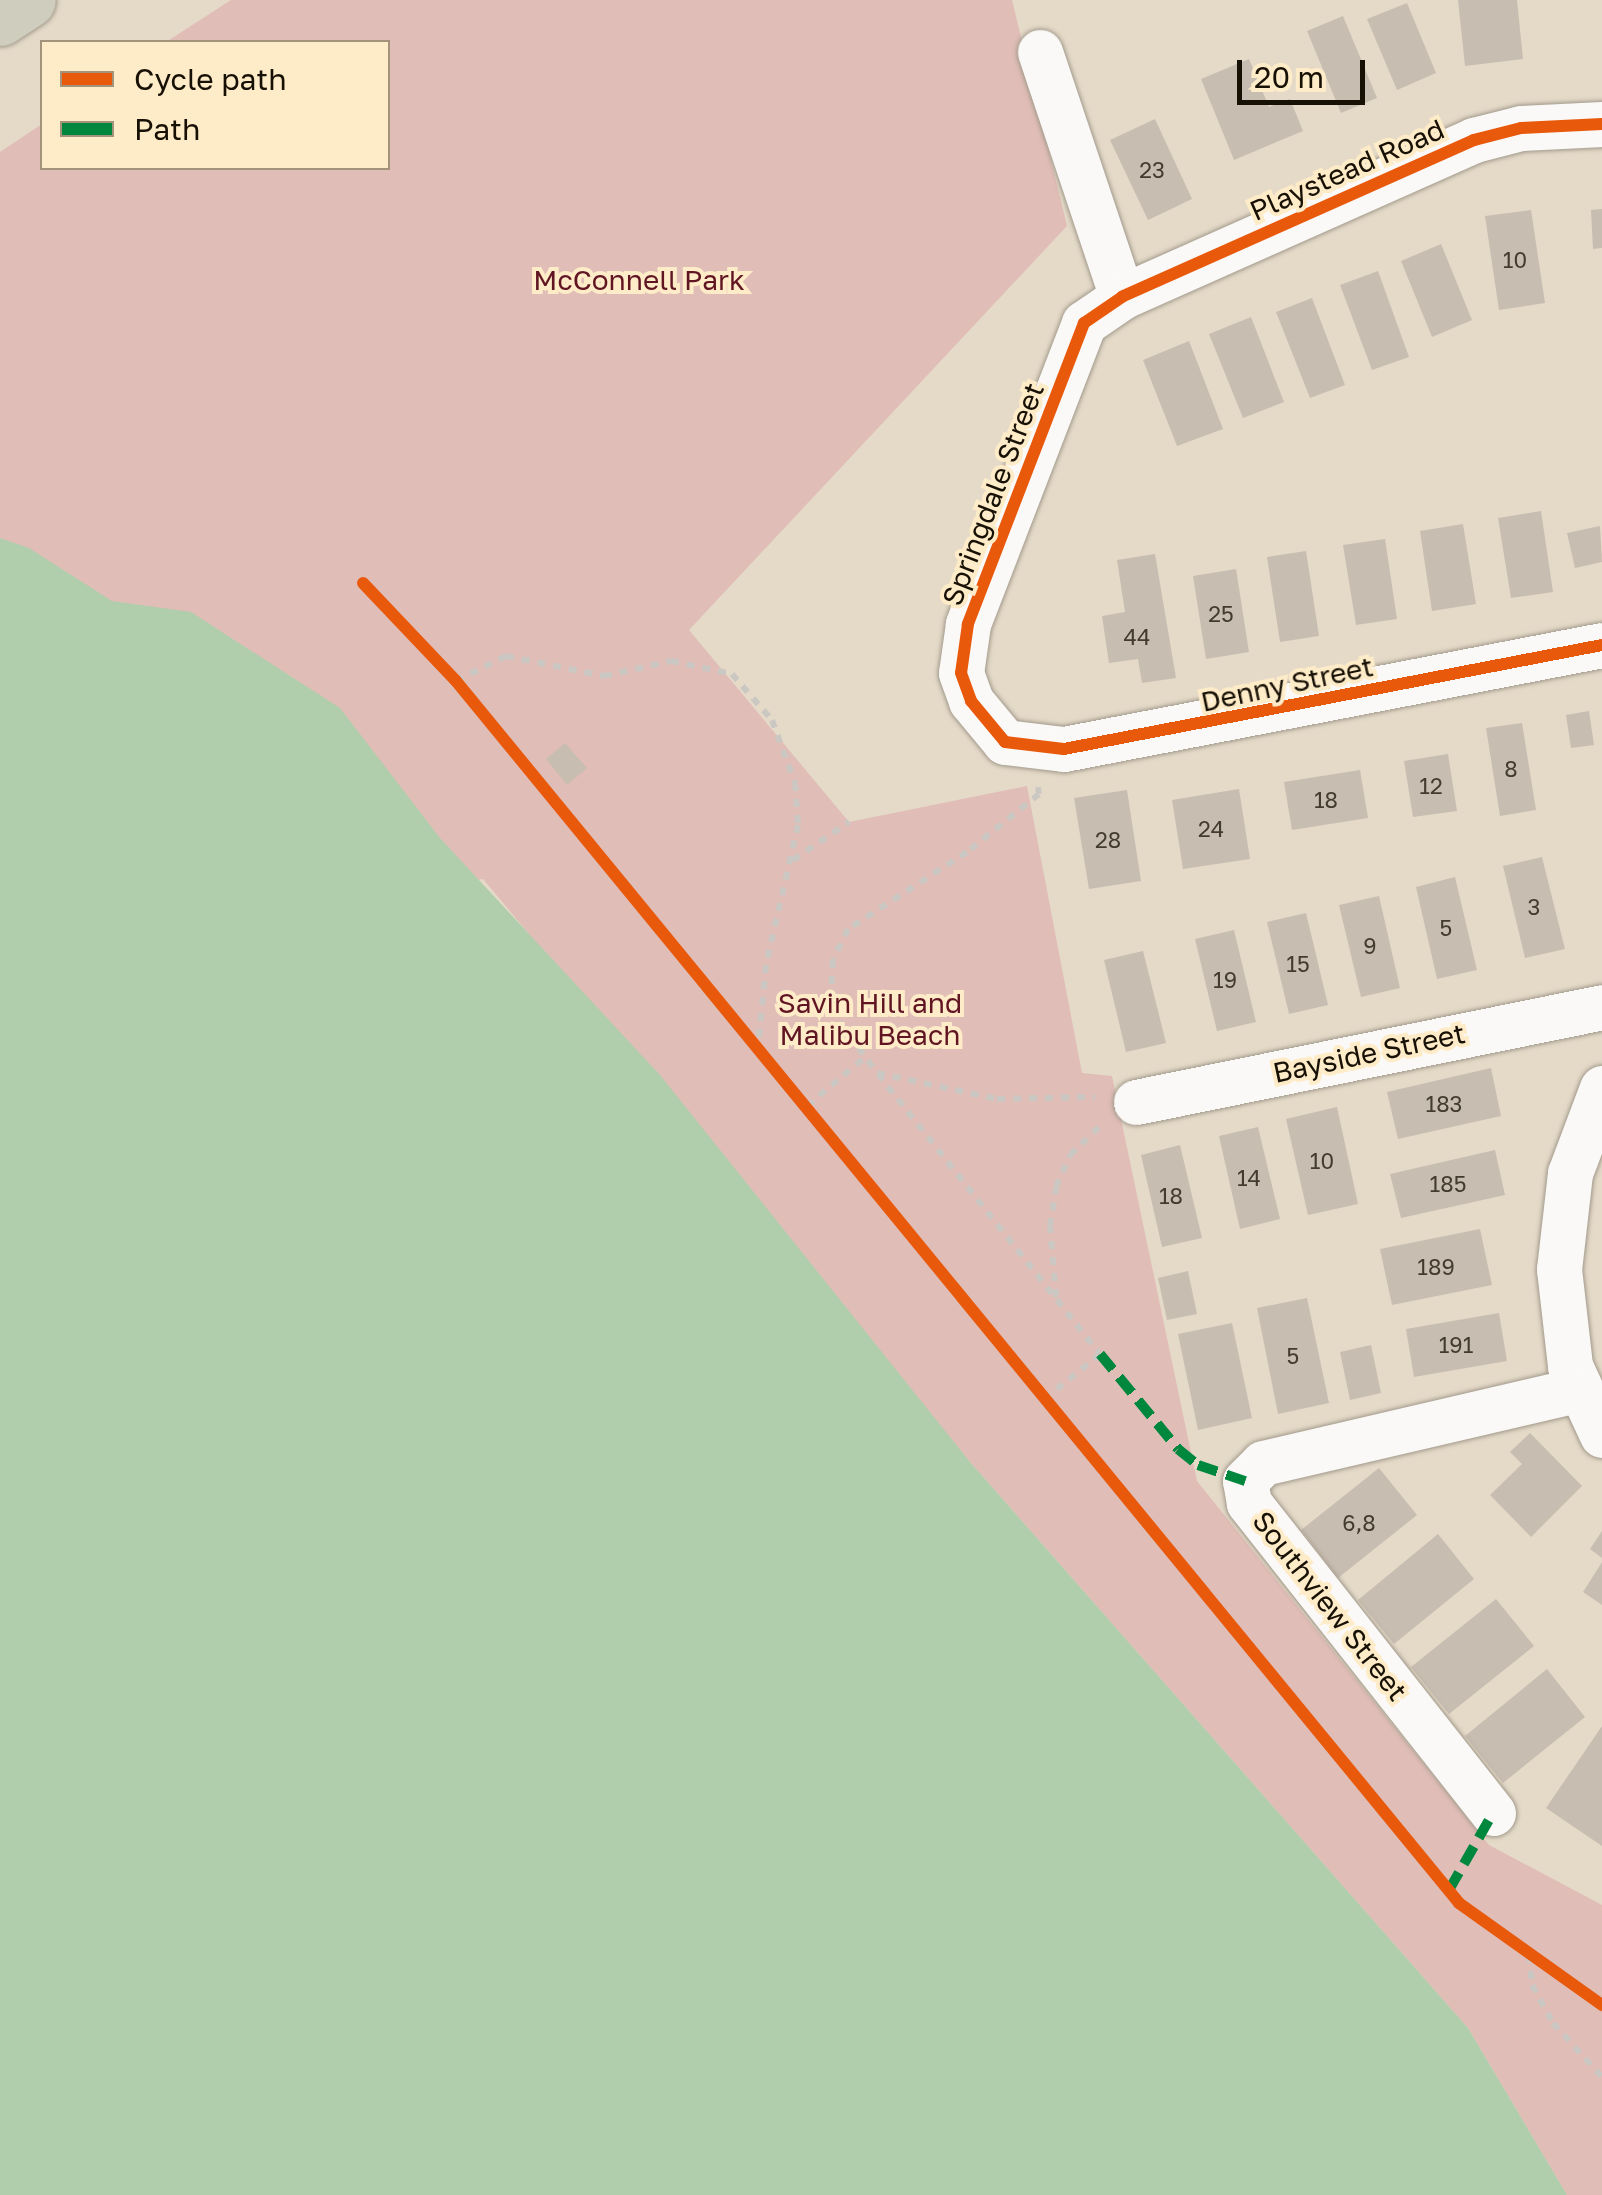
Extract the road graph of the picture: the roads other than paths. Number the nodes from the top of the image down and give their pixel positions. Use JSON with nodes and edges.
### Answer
{"nodes":[{"id":1,"x":28,"y":0,"type":"edge"},
{"id":2,"x":0,"y":18,"type":"edge"},
{"id":3,"x":1040,"y":52,"type":"dead end"},
{"id":4,"x":1602,"y":124,"type":"edge"},
{"id":5,"x":1122,"y":298,"type":"junction"},
{"id":6,"x":1602,"y":645,"type":"edge"},
{"id":7,"x":1032,"y":748,"type":"joint"},
{"id":8,"x":1602,"y":1008,"type":"edge"},
{"id":9,"x":1602,"y":1088,"type":"edge"},
{"id":10,"x":1136,"y":1102,"type":"road end"},
{"id":11,"x":1578,"y":1390,"type":"junction"},
{"id":12,"x":1602,"y":1435,"type":"edge"},
{"id":13,"x":1493,"y":1813,"type":"dead end"}],
"edges":[{"from":1,"to":2,"type":"highway"},
{"from":3,"to":5,"type":"street"},
{"from":4,"to":5,"type":"street","name":"Playstead Road"},
{"from":5,"to":7,"type":"street","name":"Springdale Street"},
{"from":6,"to":7,"type":"street","name":"Denny Street"},
{"from":8,"to":10,"type":"street","name":"Bayside Street"},
{"from":9,"to":11,"type":"street"},
{"from":11,"to":12,"type":"street"},
{"from":11,"to":13,"type":"street","name":"Southview Street"}]}
